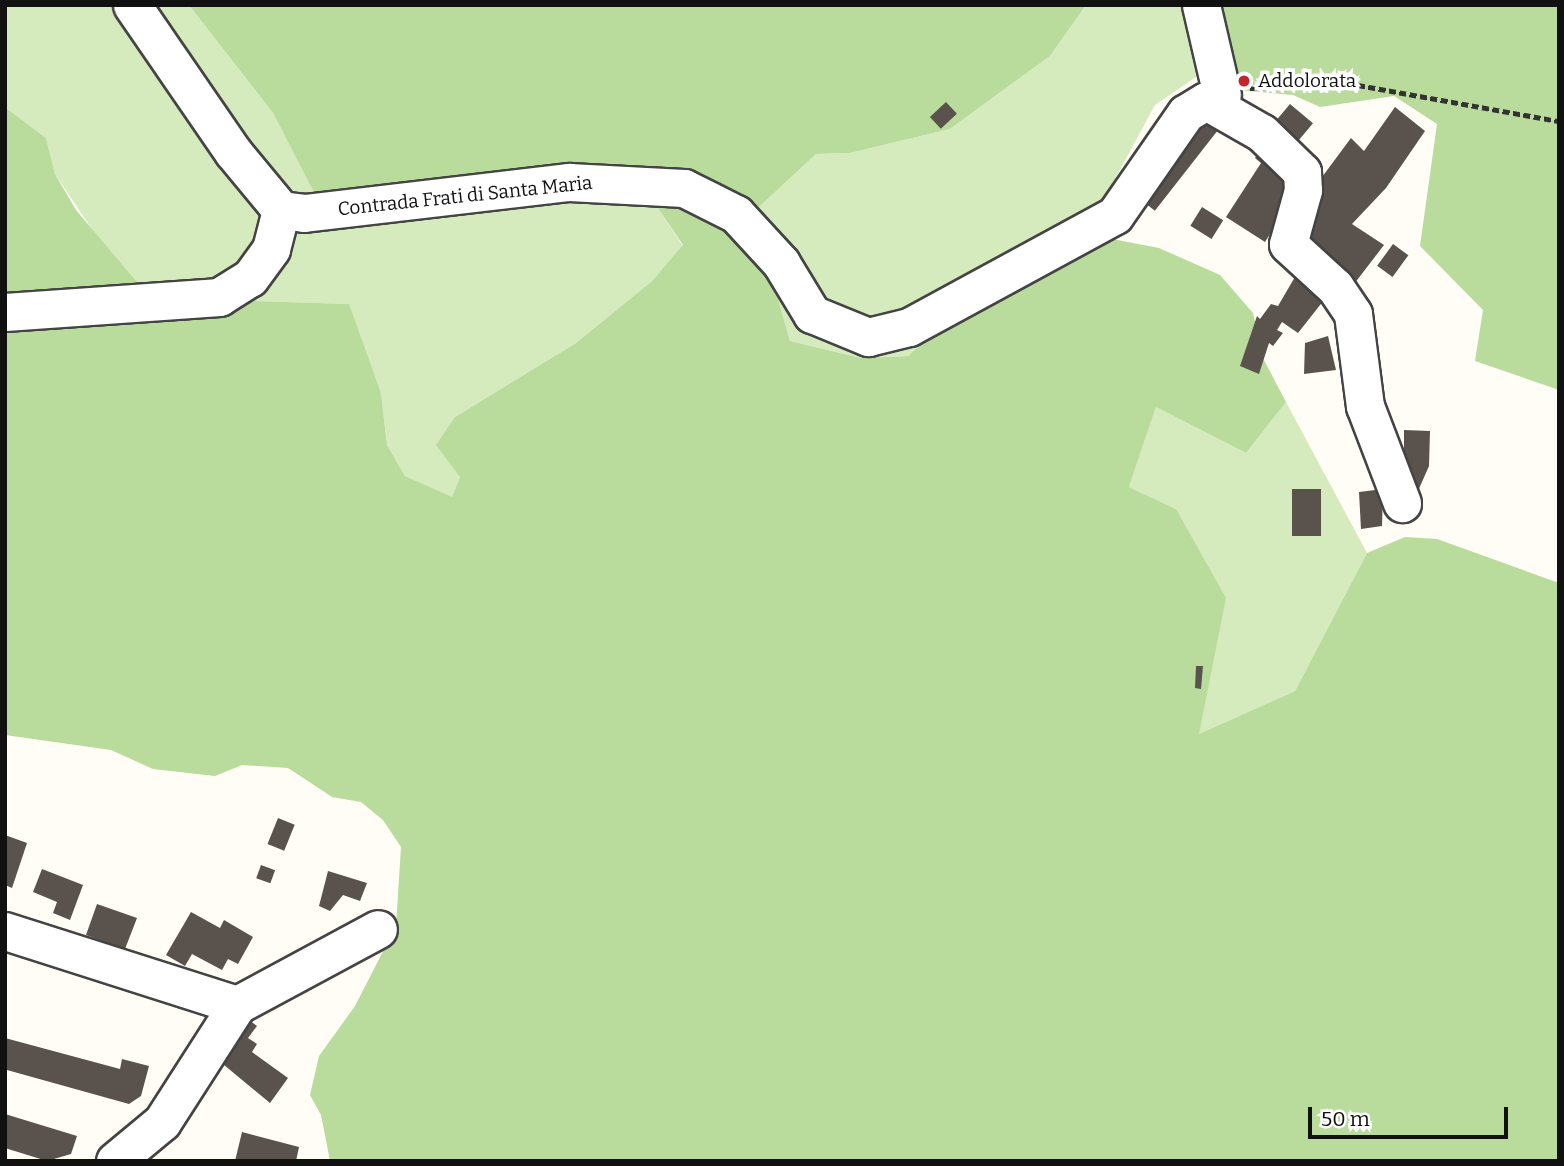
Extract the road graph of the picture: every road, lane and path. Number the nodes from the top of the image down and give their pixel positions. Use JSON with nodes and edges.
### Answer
{"nodes":[{"id":1,"x":132,"y":5,"type":"edge"},
{"id":2,"x":1201,"y":5,"type":"edge"},
{"id":3,"x":1222,"y":94,"type":"joint"},
{"id":4,"x":1559,"y":121,"type":"edge"},
{"id":5,"x":281,"y":210,"type":"junction"},
{"id":6,"x":5,"y":312,"type":"edge"},
{"id":7,"x":1402,"y":503,"type":"dead end"},
{"id":8,"x":378,"y":929,"type":"dead end"},
{"id":9,"x":5,"y":931,"type":"edge"},
{"id":10,"x":237,"y":1005,"type":"junction"},
{"id":11,"x":115,"y":1161,"type":"edge"}],
"edges":[{"from":1,"to":5,"type":"street"},
{"from":2,"to":3,"type":"street"},
{"from":3,"to":4,"type":"path"},
{"from":5,"to":6,"type":"street"},
{"from":5,"to":7,"type":"street","name":"Contrada Frati di Santa Maria"},
{"from":8,"to":10,"type":"street"},
{"from":9,"to":10,"type":"street"},
{"from":10,"to":11,"type":"street"}]}
